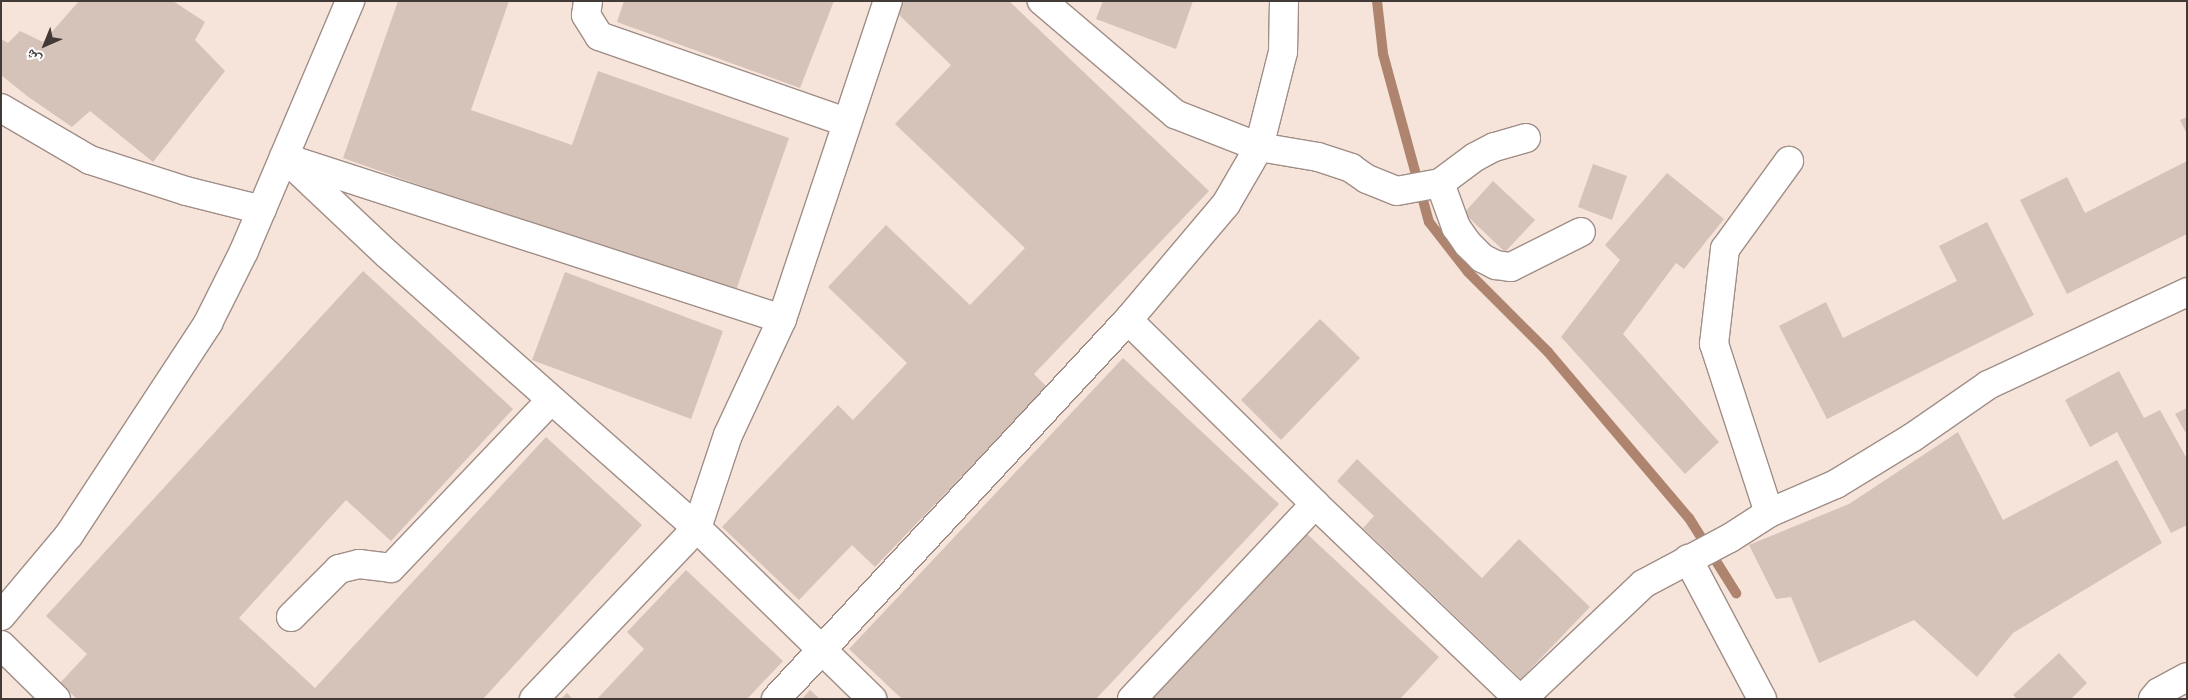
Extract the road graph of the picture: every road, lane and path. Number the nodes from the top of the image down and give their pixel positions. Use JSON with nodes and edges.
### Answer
{"nodes":[{"id":1,"x":350,"y":1,"type":"edge"},
{"id":2,"x":588,"y":1,"type":"edge"},
{"id":3,"x":888,"y":1,"type":"edge"},
{"id":4,"x":1042,"y":1,"type":"edge"},
{"id":5,"x":1284,"y":1,"type":"edge"},
{"id":6,"x":1,"y":108,"type":"edge"},
{"id":7,"x":846,"y":122,"type":"junction"},
{"id":8,"x":1526,"y":138,"type":"dead end"},
{"id":9,"x":1259,"y":147,"type":"junction"},
{"id":10,"x":284,"y":157,"type":"junction"},
{"id":11,"x":1789,"y":161,"type":"dead end"},
{"id":12,"x":1440,"y":183,"type":"junction"},
{"id":13,"x":262,"y":210,"type":"junction"},
{"id":14,"x":1581,"y":232,"type":"dead end"},
{"id":15,"x":2187,"y":292,"type":"edge"},
{"id":16,"x":782,"y":319,"type":"junction"},
{"id":17,"x":1128,"y":320,"type":"junction"},
{"id":18,"x":552,"y":400,"type":"junction"},
{"id":19,"x":1315,"y":504,"type":"junction"},
{"id":20,"x":1770,"y":513,"type":"junction"},
{"id":21,"x":697,"y":528,"type":"junction"},
{"id":22,"x":1692,"y":556,"type":"junction"},
{"id":23,"x":1,"y":616,"type":"edge"},
{"id":24,"x":292,"y":617,"type":"dead end"},
{"id":25,"x":1,"y":646,"type":"edge"},
{"id":26,"x":822,"y":649,"type":"junction"},
{"id":27,"x":2187,"y":677,"type":"edge"},
{"id":28,"x":56,"y":699,"type":"edge"},
{"id":29,"x":534,"y":699,"type":"edge"},
{"id":30,"x":776,"y":699,"type":"edge"},
{"id":31,"x":872,"y":699,"type":"edge"},
{"id":32,"x":1132,"y":699,"type":"edge"},
{"id":33,"x":1521,"y":699,"type":"edge"},
{"id":34,"x":1762,"y":699,"type":"edge"},
{"id":35,"x":2153,"y":699,"type":"edge"}],
"edges":[{"from":1,"to":10,"type":"street"},
{"from":2,"to":7,"type":"street"},
{"from":3,"to":7,"type":"street"},
{"from":4,"to":9,"type":"street"},
{"from":5,"to":9,"type":"street"},
{"from":6,"to":13,"type":"street"},
{"from":7,"to":16,"type":"street"},
{"from":8,"to":12,"type":"street"},
{"from":9,"to":12,"type":"street"},
{"from":9,"to":17,"type":"street"},
{"from":10,"to":13,"type":"street"},
{"from":10,"to":16,"type":"street"},
{"from":10,"to":18,"type":"street"},
{"from":11,"to":20,"type":"street"},
{"from":12,"to":14,"type":"street"},
{"from":13,"to":23,"type":"street"},
{"from":15,"to":20,"type":"street"},
{"from":16,"to":21,"type":"street"},
{"from":17,"to":19,"type":"street"},
{"from":17,"to":26,"type":"street"},
{"from":18,"to":21,"type":"street"},
{"from":18,"to":24,"type":"street"},
{"from":19,"to":32,"type":"street"},
{"from":19,"to":33,"type":"street"},
{"from":20,"to":22,"type":"street"},
{"from":21,"to":26,"type":"street"},
{"from":21,"to":29,"type":"street"},
{"from":22,"to":33,"type":"street"},
{"from":22,"to":34,"type":"street"},
{"from":25,"to":28,"type":"street"},
{"from":26,"to":30,"type":"street"},
{"from":26,"to":31,"type":"street"},
{"from":27,"to":35,"type":"street"}]}
